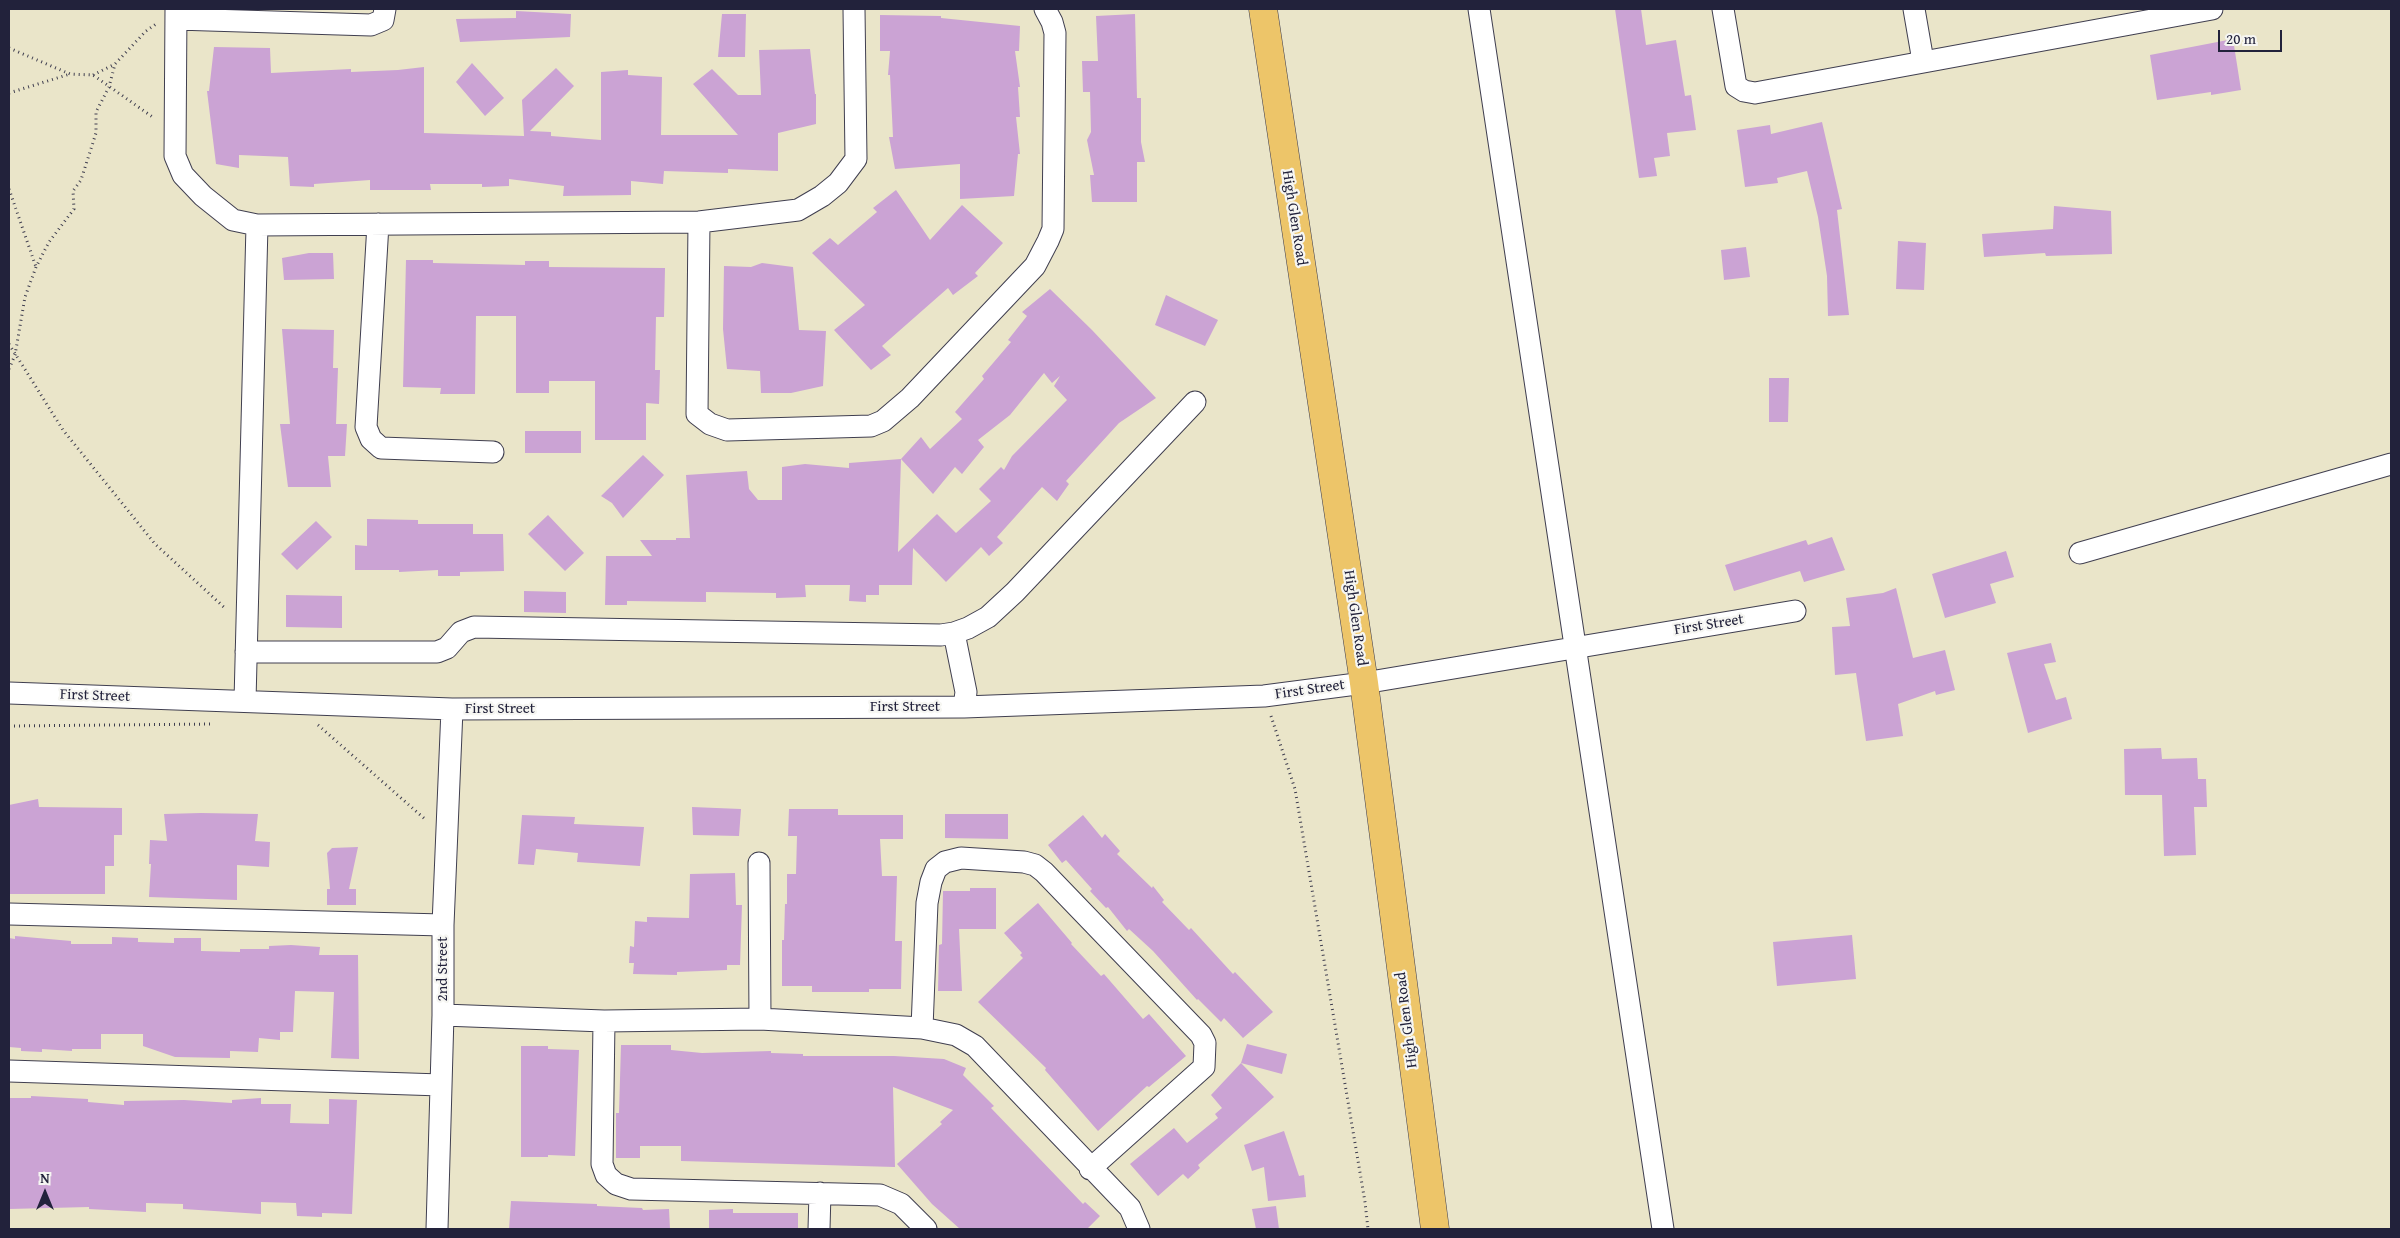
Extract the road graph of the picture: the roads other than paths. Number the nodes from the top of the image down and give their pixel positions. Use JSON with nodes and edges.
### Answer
{"nodes":[{"id":1,"x":385,"y":9,"type":"edge"},
{"id":2,"x":854,"y":9,"type":"edge"},
{"id":3,"x":1045,"y":9,"type":"edge"},
{"id":4,"x":1262,"y":9,"type":"edge"},
{"id":5,"x":1479,"y":9,"type":"edge"},
{"id":6,"x":1723,"y":9,"type":"edge"},
{"id":7,"x":1914,"y":9,"type":"edge"},
{"id":8,"x":2212,"y":9,"type":"edge"},
{"id":9,"x":176,"y":14,"type":"edge"},
{"id":10,"x":1923,"y":61,"type":"junction"},
{"id":11,"x":699,"y":222,"type":"junction"},
{"id":12,"x":378,"y":224,"type":"junction"},
{"id":13,"x":256,"y":225,"type":"junction"},
{"id":14,"x":1195,"y":402,"type":"dead end"},
{"id":15,"x":493,"y":452,"type":"dead end"},
{"id":16,"x":2391,"y":464,"type":"edge"},
{"id":17,"x":2080,"y":553,"type":"dead end"},
{"id":18,"x":1795,"y":611,"type":"dead end"},
{"id":19,"x":954,"y":632,"type":"junction"},
{"id":20,"x":1575,"y":647,"type":"junction"},
{"id":21,"x":246,"y":652,"type":"junction"},
{"id":22,"x":1364,"y":683,"type":"junction"},
{"id":23,"x":9,"y":693,"type":"edge"},
{"id":24,"x":245,"y":701,"type":"junction"},
{"id":25,"x":964,"y":707,"type":"junction"},
{"id":26,"x":452,"y":709,"type":"junction"},
{"id":27,"x":760,"y":863,"type":"dead end"},
{"id":28,"x":9,"y":914,"type":"edge"},
{"id":29,"x":443,"y":925,"type":"junction"},
{"id":30,"x":443,"y":1014,"type":"junction"},
{"id":31,"x":604,"y":1020,"type":"junction"},
{"id":32,"x":760,"y":1020,"type":"junction"},
{"id":33,"x":922,"y":1028,"type":"junction"},
{"id":34,"x":9,"y":1071,"type":"edge"},
{"id":35,"x":441,"y":1084,"type":"junction"},
{"id":36,"x":1090,"y":1169,"type":"junction"},
{"id":37,"x":820,"y":1192,"type":"junction"},
{"id":38,"x":437,"y":1229,"type":"edge"},
{"id":39,"x":819,"y":1229,"type":"edge"},
{"id":40,"x":926,"y":1229,"type":"edge"},
{"id":41,"x":1139,"y":1229,"type":"edge"},
{"id":42,"x":1435,"y":1229,"type":"edge"},
{"id":43,"x":1663,"y":1229,"type":"edge"}],
"edges":[{"from":1,"to":9,"type":"street"},
{"from":2,"to":11,"type":"street"},
{"from":3,"to":11,"type":"street"},
{"from":4,"to":22,"type":"main road","name":"High Glen Road"},
{"from":5,"to":20,"type":"street"},
{"from":6,"to":10,"type":"street"},
{"from":7,"to":10,"type":"street"},
{"from":8,"to":10,"type":"street"},
{"from":9,"to":13,"type":"street"},
{"from":11,"to":12,"type":"street"},
{"from":12,"to":13,"type":"street"},
{"from":12,"to":15,"type":"street"},
{"from":13,"to":21,"type":"street"},
{"from":14,"to":19,"type":"street"},
{"from":16,"to":17,"type":"street"},
{"from":18,"to":20,"type":"street","name":"First Street"},
{"from":19,"to":21,"type":"street"},
{"from":19,"to":25,"type":"street"},
{"from":20,"to":22,"type":"street","name":"First Street"},
{"from":20,"to":43,"type":"street"},
{"from":21,"to":24,"type":"street"},
{"from":22,"to":25,"type":"street","name":"First Street"},
{"from":22,"to":42,"type":"main road","name":"High Glen Road"},
{"from":23,"to":24,"type":"street","name":"First Street"},
{"from":24,"to":26,"type":"street","name":"First Street"},
{"from":25,"to":26,"type":"street","name":"First Street"},
{"from":26,"to":29,"type":"street","name":"2nd Street"},
{"from":27,"to":32,"type":"street"},
{"from":28,"to":29,"type":"street"},
{"from":29,"to":30,"type":"street","name":"2nd Street"},
{"from":30,"to":31,"type":"street"},
{"from":30,"to":35,"type":"street","name":"2nd Street"},
{"from":31,"to":32,"type":"street"},
{"from":31,"to":37,"type":"street"},
{"from":32,"to":33,"type":"street"},
{"from":33,"to":36,"type":"street"},
{"from":33,"to":36,"type":"street"},
{"from":34,"to":35,"type":"street"},
{"from":35,"to":38,"type":"street","name":"2nd Street"},
{"from":36,"to":41,"type":"street"},
{"from":37,"to":39,"type":"street"},
{"from":37,"to":40,"type":"street"}]}
